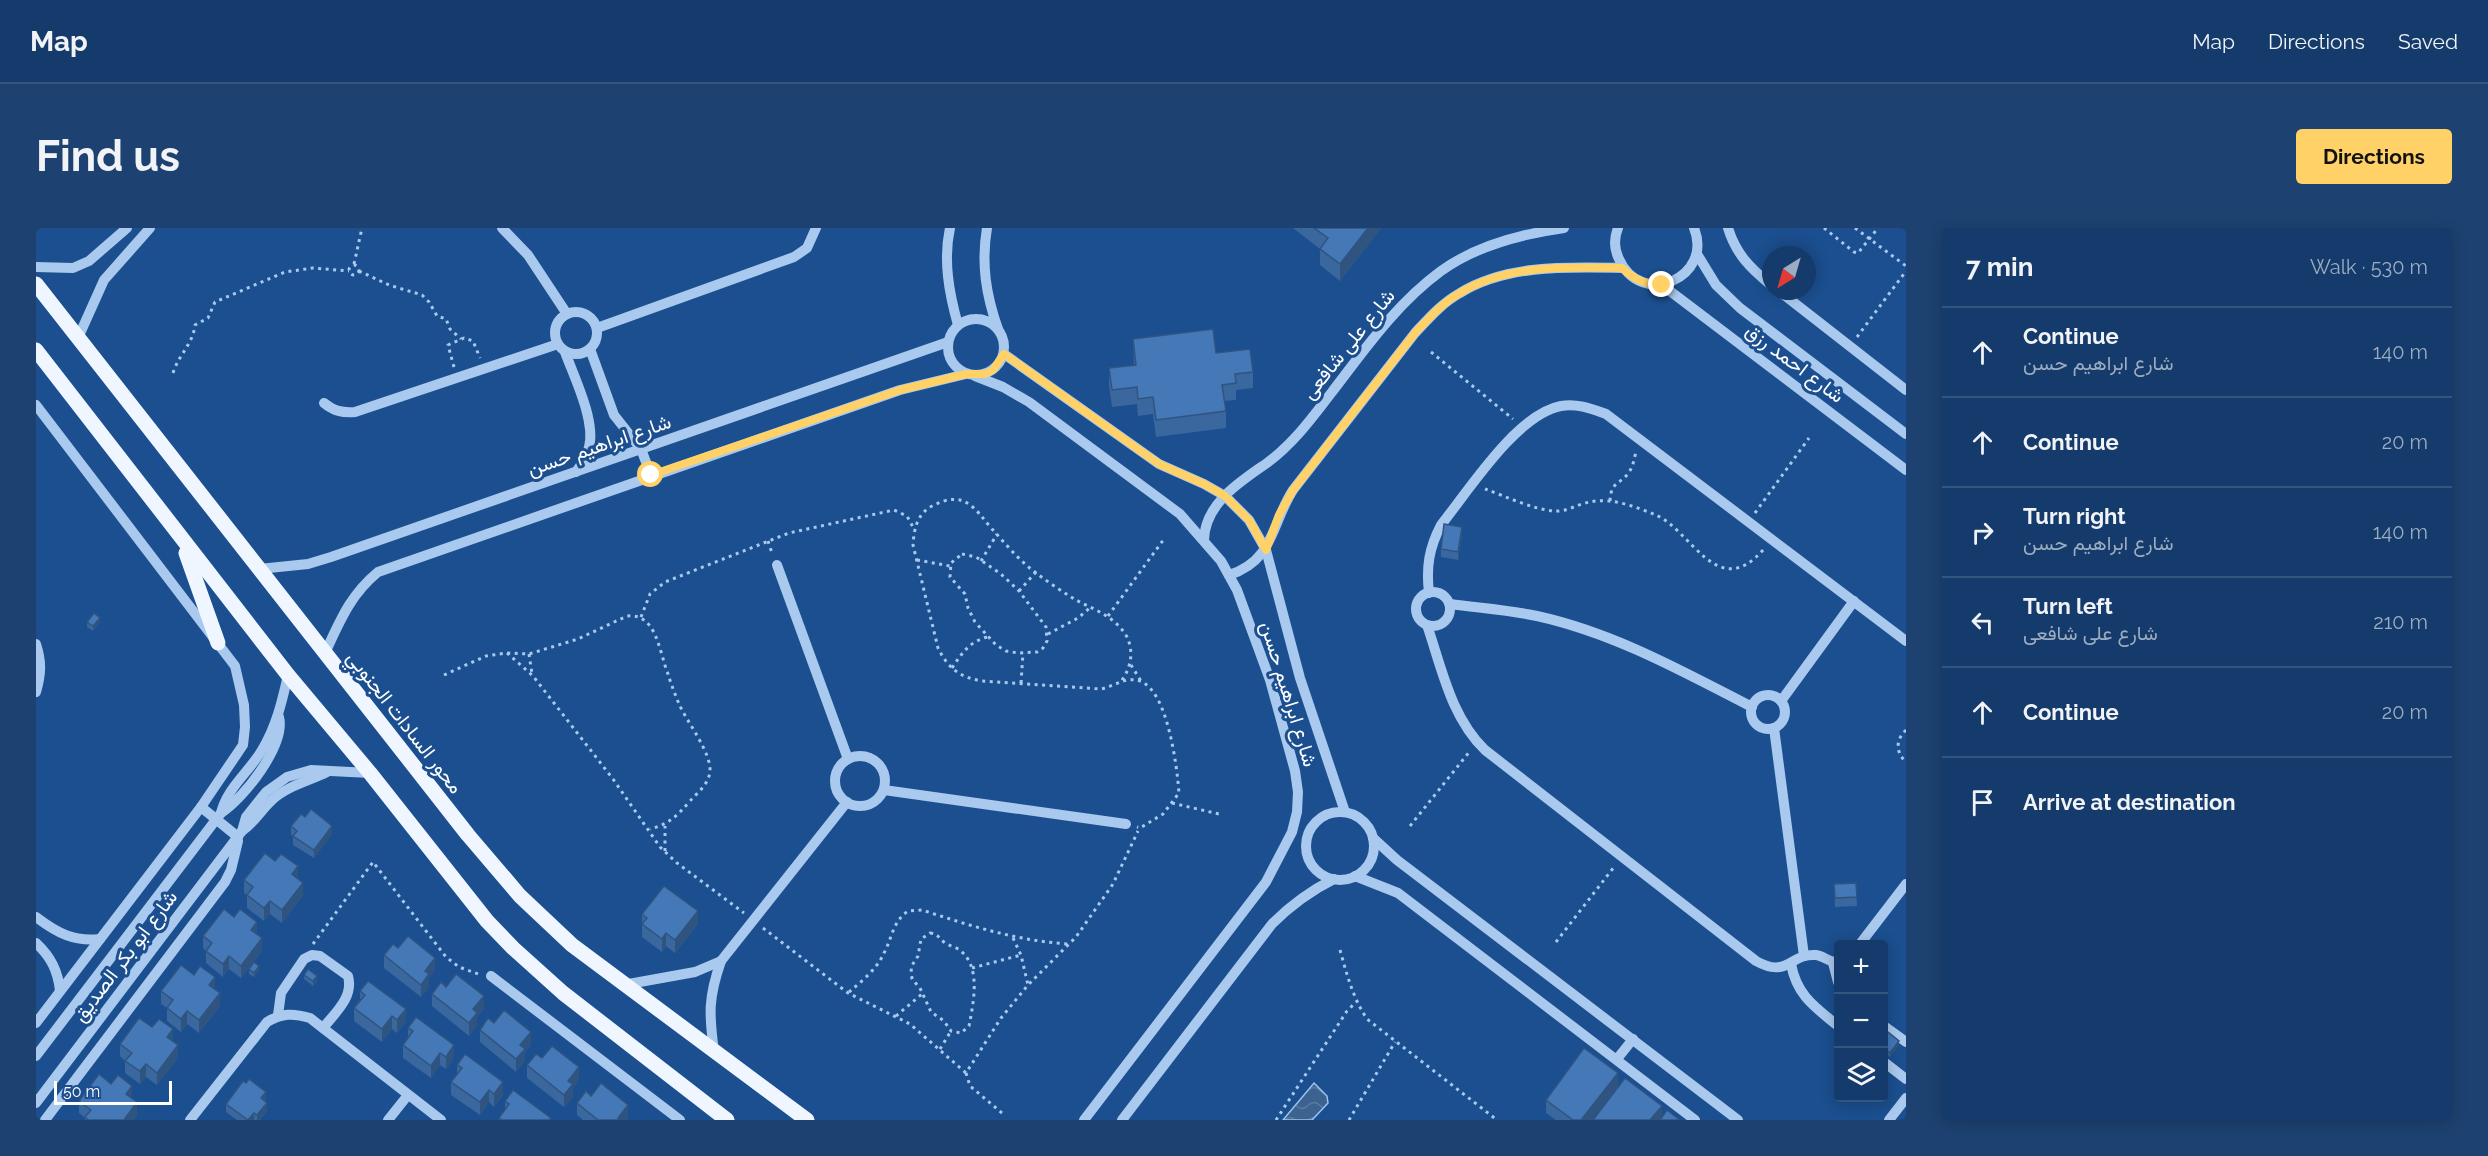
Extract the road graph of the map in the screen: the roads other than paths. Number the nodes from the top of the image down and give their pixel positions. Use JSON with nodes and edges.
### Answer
{"nodes":[{"id":1,"x":127,"y":228,"type":"edge"},
{"id":2,"x":150,"y":228,"type":"edge"},
{"id":3,"x":502,"y":228,"type":"edge"},
{"id":4,"x":816,"y":228,"type":"edge"},
{"id":5,"x":950,"y":228,"type":"edge"},
{"id":6,"x":987,"y":228,"type":"edge"},
{"id":7,"x":1564,"y":228,"type":"edge"},
{"id":8,"x":1618,"y":228,"type":"edge"},
{"id":9,"x":1694,"y":228,"type":"edge"},
{"id":10,"x":1728,"y":228,"type":"edge"},
{"id":11,"x":1697,"y":254,"type":"junction"},
{"id":12,"x":36,"y":267,"type":"edge"},
{"id":13,"x":1622,"y":268,"type":"junction"},
{"id":14,"x":1762,"y":277,"type":"edge"},
{"id":15,"x":36,"y":284,"type":"edge"},
{"id":16,"x":1662,"y":285,"type":"junction"},
{"id":17,"x":1791,"y":300,"type":"edge"},
{"id":18,"x":567,"y":314,"type":"junction"},
{"id":19,"x":958,"y":325,"type":"junction"},
{"id":20,"x":597,"y":328,"type":"junction"},
{"id":21,"x":998,"y":329,"type":"junction"},
{"id":22,"x":78,"y":338,"type":"junction"},
{"id":23,"x":948,"y":342,"type":"junction"},
{"id":24,"x":561,"y":348,"type":"junction"},
{"id":25,"x":590,"y":349,"type":"junction"},
{"id":26,"x":36,"y":350,"type":"edge"},
{"id":27,"x":1004,"y":354,"type":"junction"},
{"id":28,"x":971,"y":375,"type":"junction"},
{"id":29,"x":1906,"y":390,"type":"edge"},
{"id":30,"x":324,"y":403,"type":"dead end"},
{"id":31,"x":36,"y":405,"type":"edge"},
{"id":32,"x":1906,"y":434,"type":"edge"},
{"id":33,"x":641,"y":449,"type":"junction"},
{"id":34,"x":1906,"y":470,"type":"edge"},
{"id":35,"x":576,"y":472,"type":"junction"},
{"id":36,"x":651,"y":475,"type":"junction"},
{"id":37,"x":1225,"y":496,"type":"junction"},
{"id":38,"x":179,"y":536,"type":"junction"},
{"id":39,"x":1204,"y":540,"type":"junction"},
{"id":40,"x":1266,"y":550,"type":"junction"},
{"id":41,"x":777,"y":566,"type":"dead end"},
{"id":42,"x":259,"y":569,"type":"junction"},
{"id":43,"x":1229,"y":575,"type":"junction"},
{"id":44,"x":1429,"y":593,"type":"junction"},
{"id":45,"x":1854,"y":601,"type":"junction"},
{"id":46,"x":1450,"y":604,"type":"junction"},
{"id":47,"x":1427,"y":626,"type":"junction"},
{"id":48,"x":1906,"y":641,"type":"edge"},
{"id":49,"x":218,"y":643,"type":"junction"},
{"id":50,"x":36,"y":645,"type":"edge"},
{"id":51,"x":325,"y":653,"type":"junction"},
{"id":52,"x":288,"y":675,"type":"junction"},
{"id":53,"x":36,"y":692,"type":"edge"},
{"id":54,"x":1781,"y":701,"type":"junction"},
{"id":55,"x":1752,"y":707,"type":"junction"},
{"id":56,"x":1774,"y":728,"type":"junction"},
{"id":57,"x":848,"y":759,"type":"junction"},
{"id":58,"x":370,"y":773,"type":"junction"},
{"id":59,"x":884,"y":790,"type":"junction"},
{"id":60,"x":847,"y":802,"type":"junction"},
{"id":61,"x":201,"y":807,"type":"junction"},
{"id":62,"x":1345,"y":812,"type":"junction"},
{"id":63,"x":218,"y":816,"type":"junction"},
{"id":64,"x":1126,"y":824,"type":"road end"},
{"id":65,"x":1292,"y":832,"type":"junction"},
{"id":66,"x":240,"y":834,"type":"junction"},
{"id":67,"x":1307,"y":838,"type":"junction"},
{"id":68,"x":1373,"y":838,"type":"junction"},
{"id":69,"x":1355,"y":876,"type":"junction"},
{"id":70,"x":1334,"y":879,"type":"junction"},
{"id":71,"x":1906,"y":884,"type":"edge"},
{"id":72,"x":36,"y":917,"type":"edge"},
{"id":73,"x":117,"y":917,"type":"junction"},
{"id":74,"x":133,"y":929,"type":"junction"},
{"id":75,"x":100,"y":939,"type":"junction"},
{"id":76,"x":1864,"y":940,"type":"edge"},
{"id":77,"x":36,"y":943,"type":"edge"},
{"id":78,"x":1804,"y":956,"type":"junction"},
{"id":79,"x":721,"y":961,"type":"junction"},
{"id":80,"x":1834,"y":961,"type":"edge"},
{"id":81,"x":1791,"y":964,"type":"junction"},
{"id":82,"x":491,"y":976,"type":"road end"},
{"id":83,"x":623,"y":985,"type":"junction"},
{"id":84,"x":60,"y":992,"type":"junction"},
{"id":85,"x":278,"y":1016,"type":"junction"},
{"id":86,"x":1834,"y":1022,"type":"edge"},
{"id":87,"x":36,"y":1023,"type":"edge"},
{"id":88,"x":323,"y":1028,"type":"junction"},
{"id":89,"x":1888,"y":1029,"type":"edge"},
{"id":90,"x":1633,"y":1039,"type":"junction"},
{"id":91,"x":1906,"y":1042,"type":"edge"},
{"id":92,"x":714,"y":1052,"type":"junction"},
{"id":93,"x":36,"y":1056,"type":"edge"},
{"id":94,"x":1617,"y":1059,"type":"junction"},
{"id":95,"x":1888,"y":1065,"type":"edge"},
{"id":96,"x":1906,"y":1079,"type":"edge"},
{"id":97,"x":408,"y":1095,"type":"junction"},
{"id":98,"x":1906,"y":1098,"type":"edge"},
{"id":99,"x":36,"y":1103,"type":"edge"},
{"id":100,"x":45,"y":1120,"type":"edge"},
{"id":101,"x":190,"y":1120,"type":"edge"},
{"id":102,"x":388,"y":1120,"type":"edge"},
{"id":103,"x":441,"y":1120,"type":"edge"},
{"id":104,"x":680,"y":1120,"type":"edge"},
{"id":105,"x":727,"y":1120,"type":"edge"},
{"id":106,"x":807,"y":1120,"type":"edge"},
{"id":107,"x":1084,"y":1120,"type":"edge"},
{"id":108,"x":1122,"y":1120,"type":"edge"},
{"id":109,"x":1695,"y":1120,"type":"edge"},
{"id":110,"x":1738,"y":1120,"type":"edge"},
{"id":111,"x":1889,"y":1120,"type":"edge"}],
"edges":[{"from":1,"to":12,"type":"street"},
{"from":2,"to":22,"type":"street"},
{"from":3,"to":18,"type":"street"},
{"from":4,"to":20,"type":"street"},
{"from":5,"to":19,"type":"street"},
{"from":6,"to":21,"type":"street"},
{"from":7,"to":37,"type":"street","name":"شارع على شافعى"},
{"from":8,"to":13,"type":"street"},
{"from":9,"to":11,"type":"street"},
{"from":10,"to":14,"type":"street"},
{"from":11,"to":16,"type":"street"},
{"from":11,"to":32,"type":"street","name":"شارع احمد رزق"},
{"from":13,"to":16,"type":"street"},
{"from":13,"to":40,"type":"street"},
{"from":15,"to":22,"type":"main road","name":"محور السادات الجنوبي"},
{"from":16,"to":34,"type":"street","name":"شارع احمد رزق"},
{"from":17,"to":29,"type":"street"},
{"from":18,"to":20,"type":"street"},
{"from":18,"to":24,"type":"street"},
{"from":19,"to":21,"type":"street"},
{"from":19,"to":23,"type":"street"},
{"from":20,"to":25,"type":"street"},
{"from":21,"to":27,"type":"street"},
{"from":22,"to":42,"type":"main road","name":"محور السادات الجنوبي"},
{"from":23,"to":28,"type":"street"},
{"from":23,"to":33,"type":"street","name":"شارع ابراهيم حسن"},
{"from":24,"to":25,"type":"street"},
{"from":24,"to":30,"type":"street"},
{"from":24,"to":35,"type":"street"},
{"from":25,"to":33,"type":"street"},
{"from":26,"to":38,"type":"main road"},
{"from":27,"to":28,"type":"street"},
{"from":27,"to":37,"type":"street","name":"شارع ابراهيم حسن"},
{"from":28,"to":36,"type":"street"},
{"from":28,"to":39,"type":"street","name":"شارع ابراهيم حسن"},
{"from":31,"to":49,"type":"street"},
{"from":33,"to":35,"type":"street","name":"شارع ابراهيم حسن"},
{"from":33,"to":36,"type":"street"},
{"from":35,"to":42,"type":"street","name":"شارع ابراهيم حسن"},
{"from":36,"to":51,"type":"street"},
{"from":37,"to":39,"type":"street","name":"شارع على شافعى"},
{"from":37,"to":40,"type":"street","name":"شارع ابراهيم حسن"},
{"from":38,"to":49,"type":"main road"},
{"from":38,"to":52,"type":"main road"},
{"from":39,"to":43,"type":"street","name":"شارع ابراهيم حسن"},
{"from":40,"to":43,"type":"street"},
{"from":40,"to":62,"type":"street","name":"شارع ابراهيم حسن"},
{"from":41,"to":57,"type":"street"},
{"from":42,"to":51,"type":"main road","name":"محور السادات الجنوبي"},
{"from":43,"to":65,"type":"street","name":"شارع ابراهيم حسن"},
{"from":44,"to":45,"type":"street"},
{"from":44,"to":46,"type":"street"},
{"from":44,"to":47,"type":"street"},
{"from":45,"to":48,"type":"street"},
{"from":45,"to":54,"type":"street"},
{"from":46,"to":47,"type":"street"},
{"from":46,"to":55,"type":"street"},
{"from":47,"to":81,"type":"street"},
{"from":49,"to":61,"type":"street"},
{"from":50,"to":53,"type":"street"},
{"from":51,"to":83,"type":"main road","name":"محور السادات الجنوبي"},
{"from":52,"to":58,"type":"main road"},
{"from":52,"to":63,"type":"street","name":"شارع ابو بكر الصديق"},
{"from":54,"to":55,"type":"street"},
{"from":54,"to":56,"type":"street"},
{"from":55,"to":56,"type":"street"},
{"from":56,"to":78,"type":"street"},
{"from":57,"to":59,"type":"street"},
{"from":57,"to":60,"type":"street"},
{"from":58,"to":66,"type":"street","name":"شارع ابو بكر الصديق"},
{"from":58,"to":105,"type":"main road"},
{"from":59,"to":60,"type":"street"},
{"from":59,"to":64,"type":"street"},
{"from":60,"to":79,"type":"street"},
{"from":61,"to":63,"type":"street"},
{"from":61,"to":73,"type":"street"},
{"from":62,"to":67,"type":"street"},
{"from":62,"to":68,"type":"street"},
{"from":63,"to":66,"type":"street"},
{"from":63,"to":74,"type":"street","name":"شارع ابو بكر الصديق"},
{"from":65,"to":67,"type":"street"},
{"from":65,"to":107,"type":"street","name":"شارع ابراهيم حسن"},
{"from":66,"to":99,"type":"street","name":"شارع ابو بكر الصديق"},
{"from":66,"to":100,"type":"street"},
{"from":67,"to":70,"type":"street"},
{"from":68,"to":69,"type":"street"},
{"from":68,"to":90,"type":"street"},
{"from":69,"to":70,"type":"street"},
{"from":69,"to":94,"type":"street"},
{"from":70,"to":108,"type":"street"},
{"from":71,"to":76,"type":"street"},
{"from":72,"to":75,"type":"street"},
{"from":73,"to":74,"type":"street"},
{"from":73,"to":75,"type":"street"},
{"from":74,"to":93,"type":"street","name":"شارع ابو بكر الصديق"},
{"from":75,"to":84,"type":"street"},
{"from":77,"to":84,"type":"street"},
{"from":78,"to":80,"type":"street"},
{"from":78,"to":81,"type":"street"},
{"from":79,"to":83,"type":"street"},
{"from":79,"to":92,"type":"street"},
{"from":81,"to":86,"type":"street"},
{"from":82,"to":104,"type":"street"},
{"from":83,"to":92,"type":"main road","name":"محور السادات الجنوبي"},
{"from":84,"to":87,"type":"street"},
{"from":85,"to":88,"type":"street"},
{"from":85,"to":88,"type":"street"},
{"from":85,"to":101,"type":"street"},
{"from":88,"to":97,"type":"street"},
{"from":89,"to":91,"type":"street"},
{"from":90,"to":94,"type":"street"},
{"from":90,"to":110,"type":"street"},
{"from":92,"to":106,"type":"main road","name":"محور السادات الجنوبي"},
{"from":94,"to":109,"type":"street"},
{"from":95,"to":96,"type":"street"},
{"from":97,"to":102,"type":"street"},
{"from":97,"to":103,"type":"street"},
{"from":98,"to":111,"type":"street"}]}
